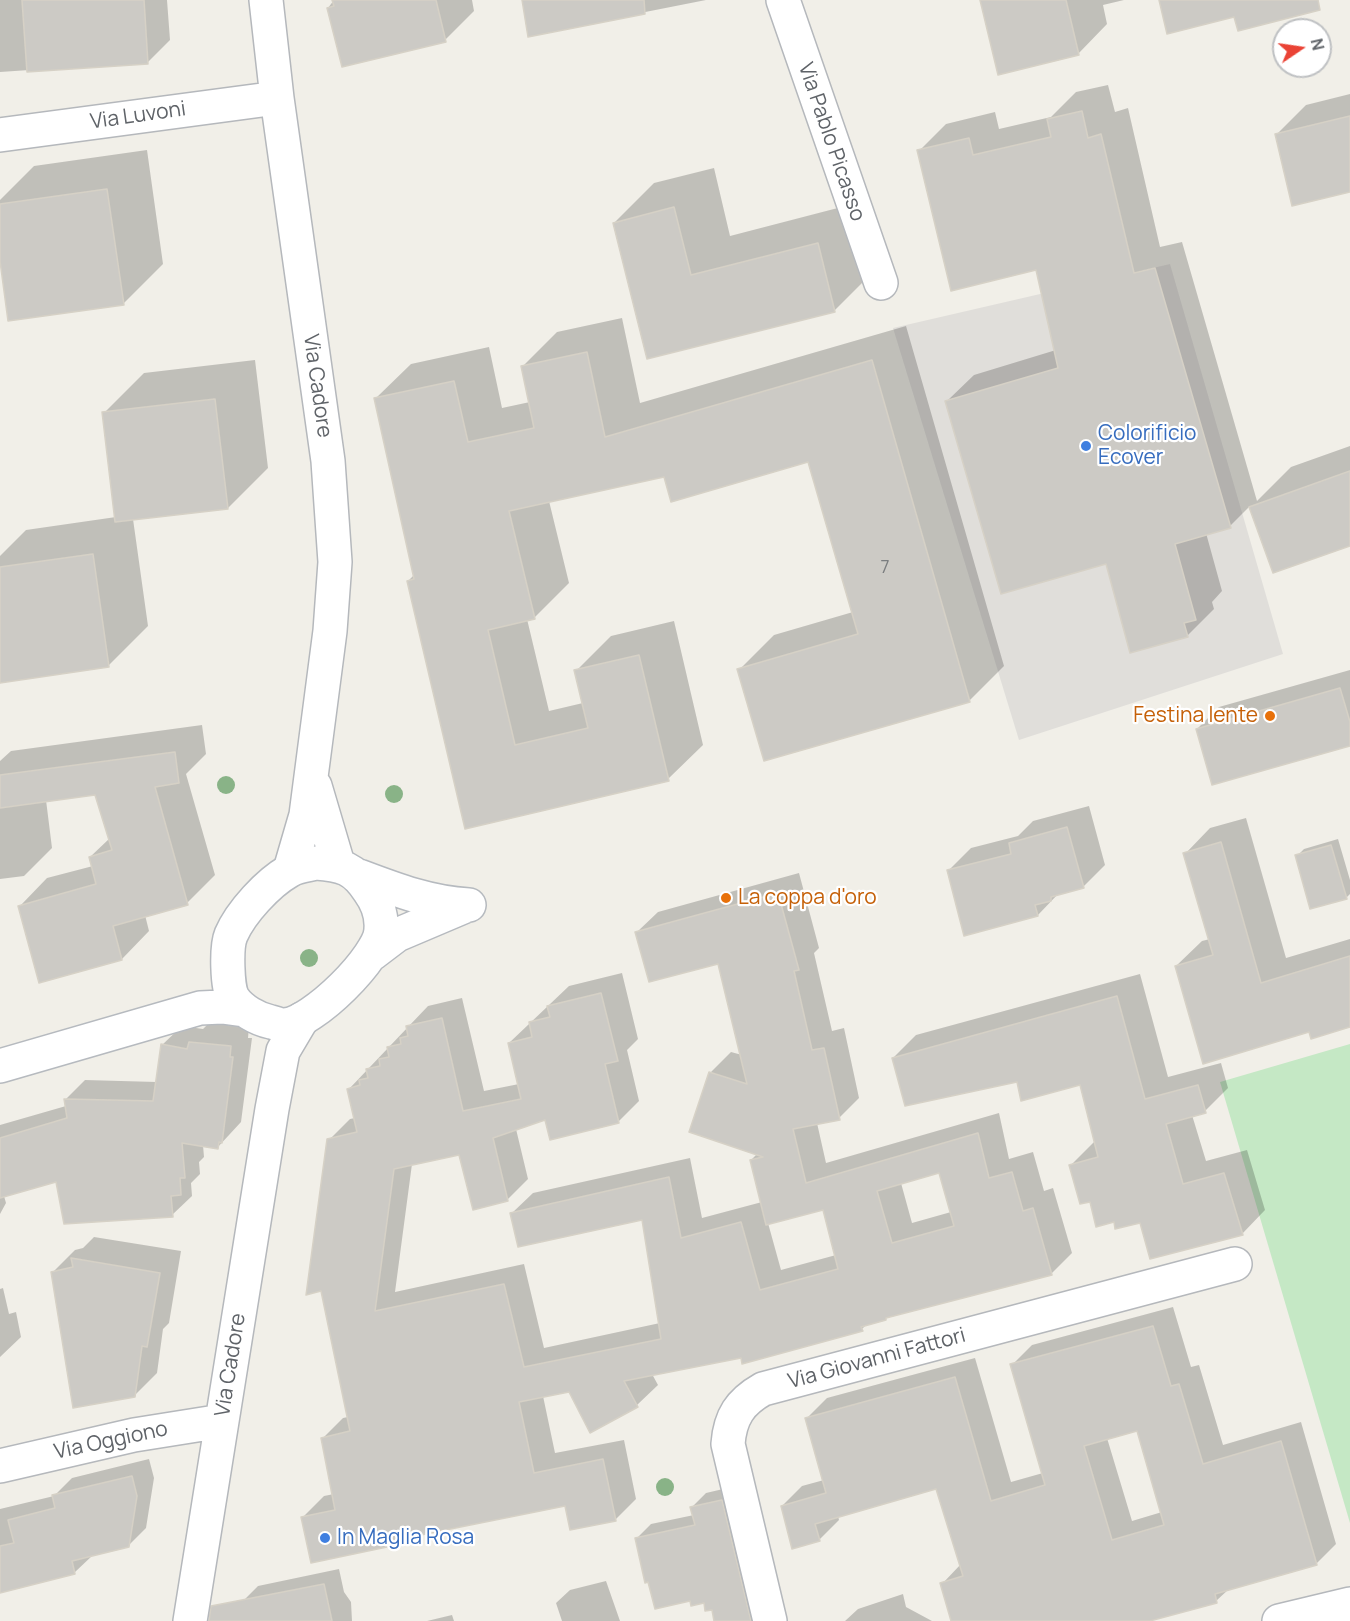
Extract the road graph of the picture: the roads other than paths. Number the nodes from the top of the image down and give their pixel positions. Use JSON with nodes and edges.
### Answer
{"nodes":[{"id":1,"x":266,"y":0,"type":"edge"},
{"id":2,"x":783,"y":0,"type":"edge"},
{"id":3,"x":277,"y":98,"type":"junction"},
{"id":4,"x":0,"y":135,"type":"edge"},
{"id":5,"x":881,"y":283,"type":"dead end"},
{"id":6,"x":312,"y":772,"type":"junction"},
{"id":7,"x":290,"y":870,"type":"junction"},
{"id":8,"x":348,"y":870,"type":"junction"},
{"id":9,"x":229,"y":950,"type":"junction"},
{"id":10,"x":372,"y":954,"type":"junction"},
{"id":11,"x":251,"y":1014,"type":"junction"},
{"id":12,"x":303,"y":1019,"type":"junction"},
{"id":13,"x":130,"y":1028,"type":"junction"},
{"id":14,"x":0,"y":1066,"type":"edge"},
{"id":15,"x":272,"y":1109,"type":"junction"},
{"id":16,"x":1235,"y":1264,"type":"dead end"},
{"id":17,"x":222,"y":1421,"type":"junction"},
{"id":18,"x":0,"y":1466,"type":"edge"},
{"id":19,"x":1350,"y":1604,"type":"edge"},
{"id":20,"x":189,"y":1621,"type":"edge"},
{"id":21,"x":770,"y":1621,"type":"edge"},
{"id":22,"x":1279,"y":1621,"type":"edge"}],
"edges":[{"from":1,"to":3,"type":"street","name":"Via Cadore"},
{"from":2,"to":5,"type":"street","name":"Via Pablo Picasso"},
{"from":3,"to":4,"type":"street","name":"Via Luvoni"},
{"from":3,"to":6,"type":"street","name":"Via Cadore"},
{"from":6,"to":7,"type":"street","name":"Via Cadore"},
{"from":6,"to":8,"type":"street","name":"Via Cadore"},
{"from":7,"to":8,"type":"street"},
{"from":7,"to":9,"type":"street"},
{"from":8,"to":10,"type":"street"},
{"from":8,"to":10,"type":"street"},
{"from":9,"to":11,"type":"street"},
{"from":9,"to":13,"type":"street"},
{"from":10,"to":12,"type":"street"},
{"from":11,"to":12,"type":"street"},
{"from":11,"to":13,"type":"street"},
{"from":11,"to":15,"type":"street","name":"Via Cadore"},
{"from":12,"to":15,"type":"street","name":"Via Cadore"},
{"from":13,"to":14,"type":"street"},
{"from":15,"to":17,"type":"street","name":"Via Cadore"},
{"from":16,"to":21,"type":"street","name":"Via Giovanni Fattori"},
{"from":17,"to":18,"type":"street","name":"Via Oggiono"},
{"from":17,"to":20,"type":"street","name":"Via Cadore"},
{"from":19,"to":22,"type":"street"}]}
